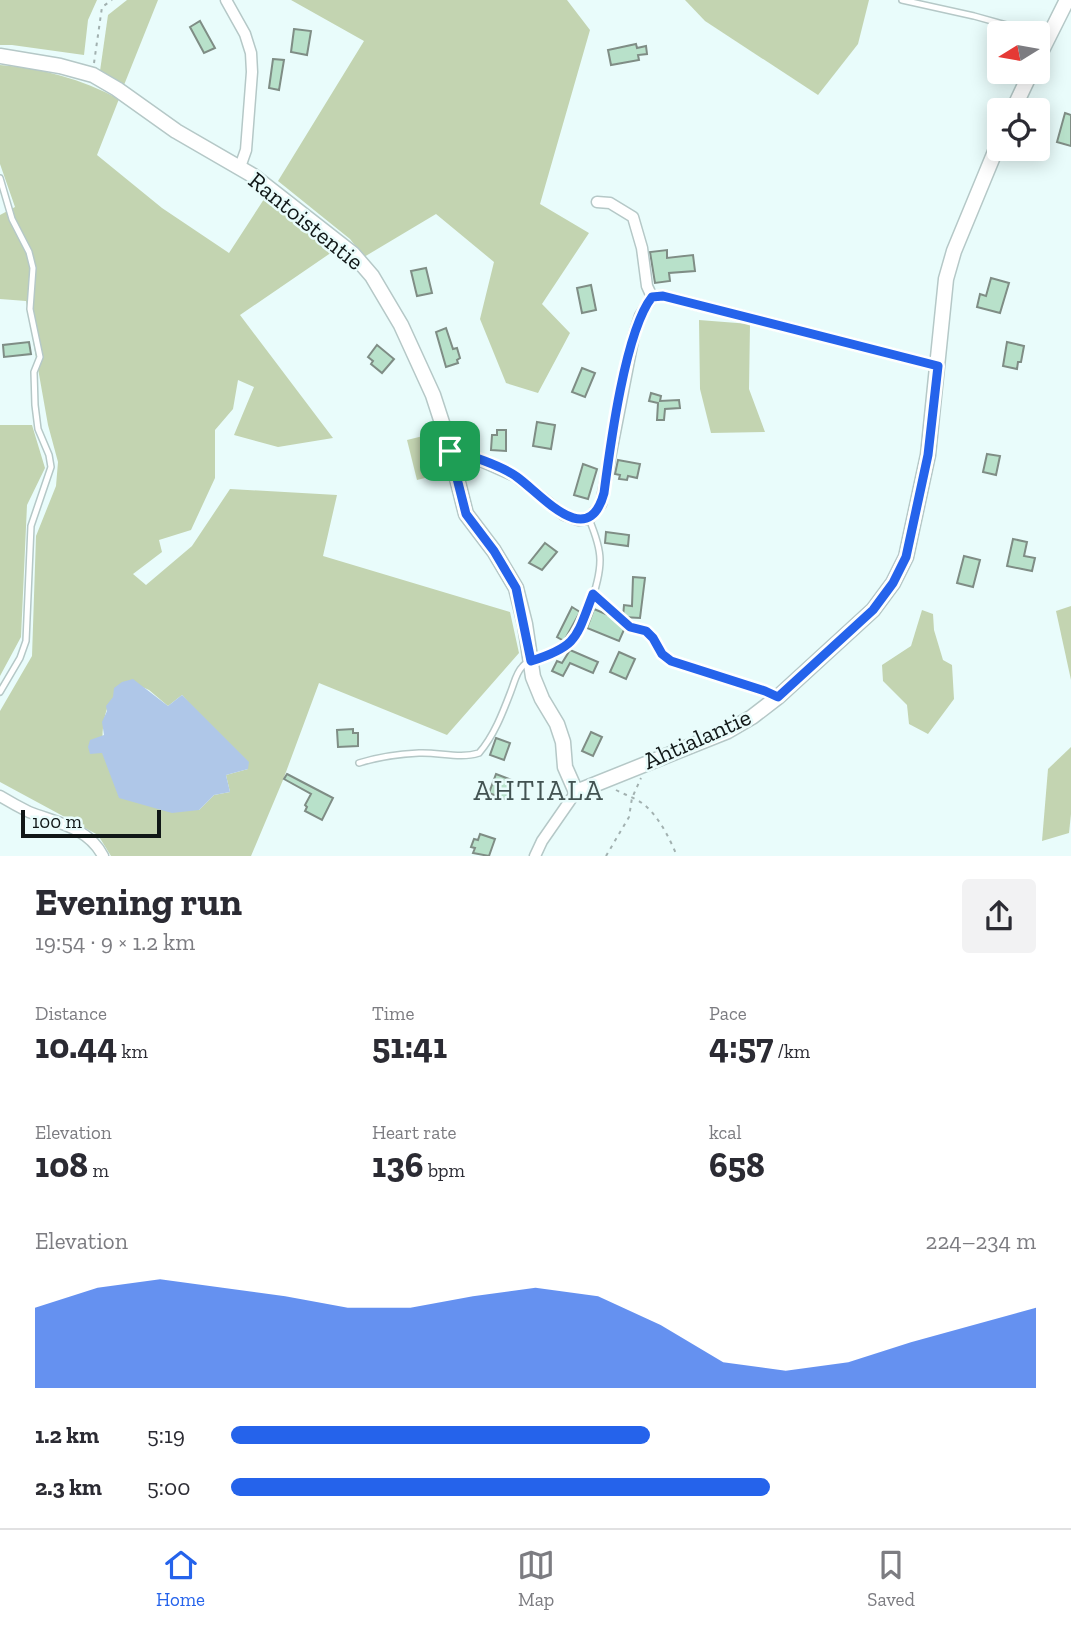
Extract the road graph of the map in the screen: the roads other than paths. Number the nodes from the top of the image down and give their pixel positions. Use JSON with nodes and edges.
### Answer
{"nodes":[{"id":1,"x":226,"y":0,"type":"edge"},
{"id":2,"x":902,"y":0,"type":"edge"},
{"id":3,"x":1067,"y":0,"type":"edge"},
{"id":4,"x":991,"y":21,"type":"edge"},
{"id":5,"x":1050,"y":22,"type":"edge"},
{"id":6,"x":0,"y":56,"type":"edge"},
{"id":7,"x":991,"y":161,"type":"edge"},
{"id":8,"x":240,"y":167,"type":"junction"},
{"id":9,"x":0,"y":178,"type":"edge"},
{"id":10,"x":597,"y":202,"type":"dead end"},
{"id":11,"x":652,"y":297,"type":"junction"},
{"id":12,"x":938,"y":366,"type":"junction"},
{"id":13,"x":450,"y":451,"type":"junction"},
{"id":14,"x":589,"y":519,"type":"junction"},
{"id":15,"x":531,"y":661,"type":"junction"},
{"id":16,"x":0,"y":692,"type":"edge"},
{"id":17,"x":359,"y":763,"type":"dead end"},
{"id":18,"x":576,"y":792,"type":"junction"},
{"id":19,"x":0,"y":796,"type":"edge"},
{"id":20,"x":103,"y":856,"type":"edge"},
{"id":21,"x":536,"y":856,"type":"edge"}],
"edges":[{"from":1,"to":8,"type":"street"},
{"from":2,"to":4,"type":"lane"},
{"from":3,"to":5,"type":"street"},
{"from":6,"to":8,"type":"street","name":"Rantoistentie"},
{"from":7,"to":12,"type":"street","name":"Ahtialantie"},
{"from":8,"to":13,"type":"street","name":"Rantoistentie"},
{"from":9,"to":16,"type":"lane"},
{"from":10,"to":11,"type":"street"},
{"from":11,"to":12,"type":"street"},
{"from":11,"to":14,"type":"street"},
{"from":12,"to":18,"type":"street","name":"Ahtialantie"},
{"from":13,"to":14,"type":"street"},
{"from":13,"to":15,"type":"street","name":"Rantoistentie"},
{"from":14,"to":15,"type":"lane"},
{"from":15,"to":17,"type":"lane"},
{"from":15,"to":18,"type":"street","name":"Rantoistentie"},
{"from":18,"to":21,"type":"street"},
{"from":19,"to":20,"type":"street"}]}
